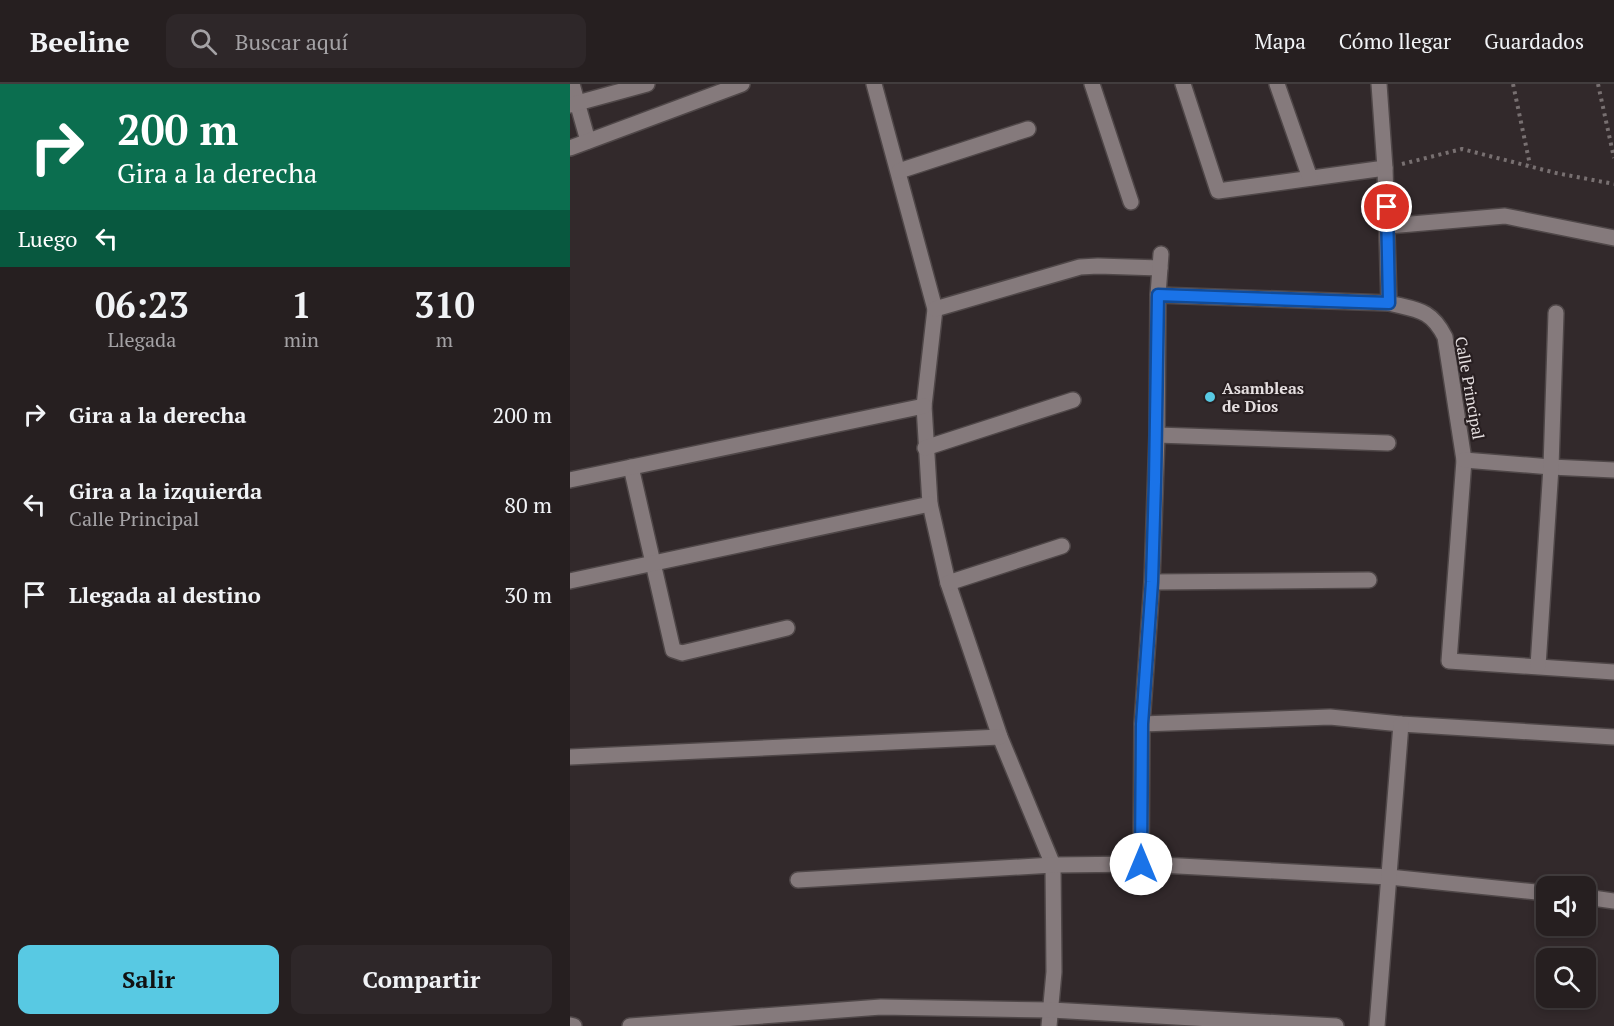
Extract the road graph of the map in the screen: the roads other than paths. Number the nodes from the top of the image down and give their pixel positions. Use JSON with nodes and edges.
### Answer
{"nodes":[{"id":1,"x":572,"y":84,"type":"edge"},
{"id":2,"x":647,"y":84,"type":"edge"},
{"id":3,"x":742,"y":84,"type":"edge"},
{"id":4,"x":874,"y":84,"type":"edge"},
{"id":5,"x":1092,"y":84,"type":"edge"},
{"id":6,"x":1183,"y":84,"type":"edge"},
{"id":7,"x":1277,"y":84,"type":"edge"},
{"id":8,"x":1379,"y":84,"type":"edge"},
{"id":9,"x":573,"y":104,"type":"edge"},
{"id":10,"x":1028,"y":129,"type":"dead end"},
{"id":11,"x":588,"y":141,"type":"junction"},
{"id":12,"x":570,"y":148,"type":"edge"},
{"id":13,"x":1385,"y":168,"type":"junction"},
{"id":14,"x":899,"y":171,"type":"junction"},
{"id":15,"x":1310,"y":178,"type":"junction"},
{"id":16,"x":1131,"y":202,"type":"dead end"},
{"id":17,"x":1388,"y":226,"type":"junction"},
{"id":18,"x":1614,"y":238,"type":"edge"},
{"id":19,"x":1158,"y":295,"type":"junction"},
{"id":20,"x":1389,"y":303,"type":"junction"},
{"id":21,"x":935,"y":309,"type":"junction"},
{"id":22,"x":1556,"y":313,"type":"dead end"},
{"id":23,"x":1073,"y":400,"type":"dead end"},
{"id":24,"x":924,"y":406,"type":"junction"},
{"id":25,"x":1157,"y":435,"type":"junction"},
{"id":26,"x":1388,"y":443,"type":"dead end"},
{"id":27,"x":925,"y":448,"type":"junction"},
{"id":28,"x":1464,"y":459,"type":"junction"},
{"id":29,"x":631,"y":467,"type":"junction"},
{"id":30,"x":1551,"y":467,"type":"junction"},
{"id":31,"x":1614,"y":470,"type":"edge"},
{"id":32,"x":570,"y":480,"type":"edge"},
{"id":33,"x":930,"y":504,"type":"junction"},
{"id":34,"x":1062,"y":546,"type":"dead end"},
{"id":35,"x":652,"y":564,"type":"junction"},
{"id":36,"x":1369,"y":580,"type":"dead end"},
{"id":37,"x":570,"y":581,"type":"edge"},
{"id":38,"x":1152,"y":582,"type":"junction"},
{"id":39,"x":948,"y":583,"type":"junction"},
{"id":40,"x":788,"y":628,"type":"dead end"},
{"id":41,"x":1538,"y":666,"type":"junction"},
{"id":42,"x":1614,"y":672,"type":"edge"},
{"id":43,"x":1142,"y":724,"type":"junction"},
{"id":44,"x":1401,"y":724,"type":"junction"},
{"id":45,"x":1000,"y":737,"type":"junction"},
{"id":46,"x":1614,"y":737,"type":"edge"},
{"id":47,"x":570,"y":757,"type":"edge"},
{"id":48,"x":1141,"y":864,"type":"junction"},
{"id":49,"x":1053,"y":865,"type":"junction"},
{"id":50,"x":1389,"y":876,"type":"junction"},
{"id":51,"x":798,"y":880,"type":"dead end"},
{"id":52,"x":1536,"y":892,"type":"edge"},
{"id":53,"x":1596,"y":898,"type":"edge"},
{"id":54,"x":1614,"y":901,"type":"edge"},
{"id":55,"x":1051,"y":1010,"type":"junction"},
{"id":56,"x":630,"y":1026,"type":"edge"},
{"id":57,"x":1049,"y":1026,"type":"edge"},
{"id":58,"x":1336,"y":1026,"type":"edge"},
{"id":59,"x":1377,"y":1026,"type":"edge"}],
"edges":[{"from":1,"to":9,"type":"street"},
{"from":2,"to":9,"type":"street"},
{"from":3,"to":11,"type":"street"},
{"from":4,"to":14,"type":"street"},
{"from":5,"to":16,"type":"street"},
{"from":6,"to":15,"type":"street"},
{"from":7,"to":15,"type":"street"},
{"from":8,"to":13,"type":"street"},
{"from":9,"to":11,"type":"street"},
{"from":10,"to":14,"type":"street"},
{"from":11,"to":12,"type":"street"},
{"from":13,"to":15,"type":"street"},
{"from":13,"to":17,"type":"street"},
{"from":14,"to":21,"type":"street"},
{"from":17,"to":18,"type":"street"},
{"from":17,"to":20,"type":"street"},
{"from":19,"to":20,"type":"street","name":"Calle Principal"},
{"from":19,"to":21,"type":"street"},
{"from":19,"to":25,"type":"street"},
{"from":20,"to":28,"type":"street","name":"Calle Principal"},
{"from":21,"to":24,"type":"street"},
{"from":22,"to":30,"type":"street"},
{"from":23,"to":27,"type":"street"},
{"from":24,"to":27,"type":"street"},
{"from":24,"to":29,"type":"street"},
{"from":25,"to":26,"type":"street"},
{"from":25,"to":38,"type":"street"},
{"from":27,"to":33,"type":"street"},
{"from":28,"to":30,"type":"street"},
{"from":28,"to":41,"type":"street","name":"Calle Principal"},
{"from":29,"to":32,"type":"street"},
{"from":29,"to":35,"type":"street"},
{"from":30,"to":31,"type":"street"},
{"from":30,"to":41,"type":"street"},
{"from":33,"to":35,"type":"street"},
{"from":33,"to":39,"type":"street"},
{"from":34,"to":39,"type":"street"},
{"from":35,"to":37,"type":"street"},
{"from":35,"to":40,"type":"street"},
{"from":36,"to":38,"type":"street"},
{"from":38,"to":43,"type":"street"},
{"from":39,"to":45,"type":"street"},
{"from":41,"to":42,"type":"street"},
{"from":43,"to":44,"type":"street"},
{"from":43,"to":48,"type":"street"},
{"from":44,"to":46,"type":"street"},
{"from":44,"to":50,"type":"street"},
{"from":45,"to":47,"type":"street"},
{"from":45,"to":49,"type":"street"},
{"from":48,"to":49,"type":"street"},
{"from":48,"to":50,"type":"street"},
{"from":49,"to":51,"type":"street"},
{"from":49,"to":55,"type":"street"},
{"from":50,"to":52,"type":"street"},
{"from":50,"to":59,"type":"street"},
{"from":53,"to":54,"type":"street"},
{"from":55,"to":56,"type":"street"},
{"from":55,"to":57,"type":"street"},
{"from":55,"to":58,"type":"street"}]}
